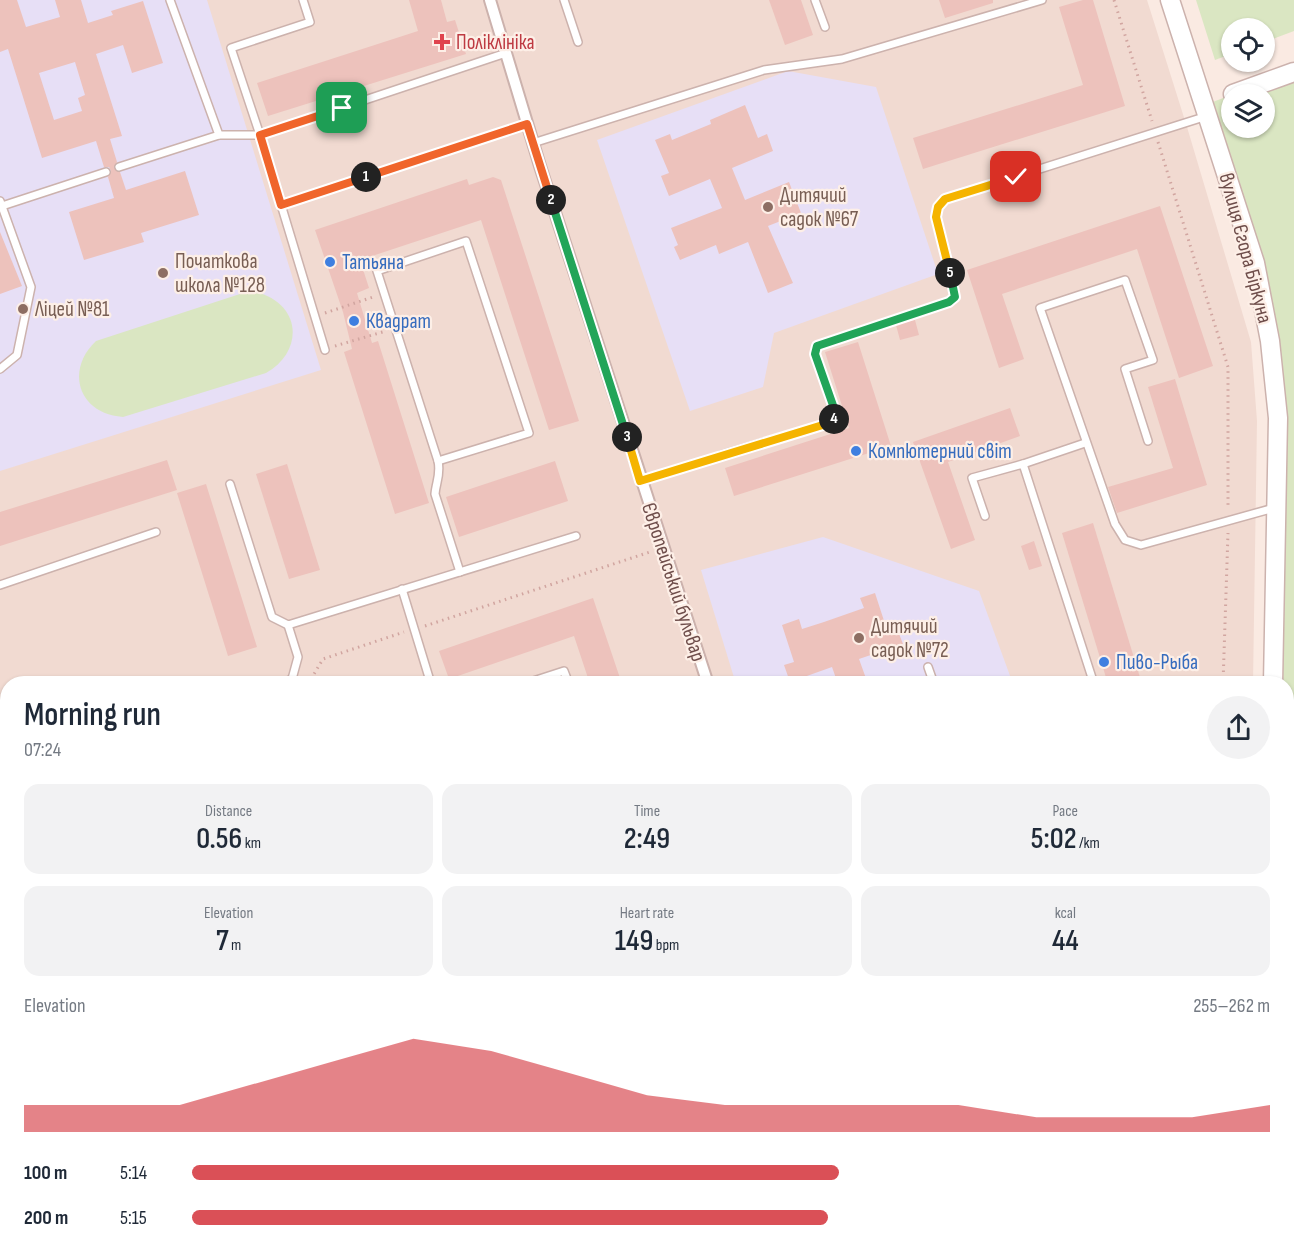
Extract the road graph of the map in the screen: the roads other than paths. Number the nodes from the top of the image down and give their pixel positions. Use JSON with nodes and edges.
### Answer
{"nodes":[{"id":1,"x":170,"y":0,"type":"edge"},
{"id":2,"x":303,"y":0,"type":"edge"},
{"id":3,"x":490,"y":0,"type":"edge"},
{"id":4,"x":564,"y":0,"type":"edge"},
{"id":5,"x":815,"y":0,"type":"edge"},
{"id":6,"x":1042,"y":0,"type":"edge"},
{"id":7,"x":1170,"y":0,"type":"edge"},
{"id":8,"x":825,"y":27,"type":"dead end"},
{"id":9,"x":578,"y":42,"type":"dead end"},
{"id":10,"x":506,"y":54,"type":"junction"},
{"id":11,"x":1294,"y":72,"type":"edge"},
{"id":12,"x":1262,"y":84,"type":"edge"},
{"id":13,"x":1221,"y":102,"type":"edge"},
{"id":14,"x":1207,"y":110,"type":"junction"},
{"id":15,"x":219,"y":135,"type":"junction"},
{"id":16,"x":260,"y":135,"type":"junction"},
{"id":17,"x":533,"y":144,"type":"junction"},
{"id":18,"x":119,"y":167,"type":"dead end"},
{"id":19,"x":106,"y":172,"type":"dead end"},
{"id":20,"x":1,"y":204,"type":"edge"},
{"id":21,"x":325,"y":350,"type":"road end"},
{"id":22,"x":0,"y":369,"type":"edge"},
{"id":23,"x":1148,"y":441,"type":"dead end"},
{"id":24,"x":1085,"y":443,"type":"junction"},
{"id":25,"x":722,"y":455,"type":"road end"},
{"id":26,"x":438,"y":461,"type":"junction"},
{"id":27,"x":1023,"y":464,"type":"junction"},
{"id":28,"x":230,"y":484,"type":"dead end"},
{"id":29,"x":1276,"y":507,"type":"junction"},
{"id":30,"x":985,"y":516,"type":"dead end"},
{"id":31,"x":156,"y":532,"type":"dead end"},
{"id":32,"x":576,"y":536,"type":"dead end"},
{"id":33,"x":460,"y":572,"type":"junction"},
{"id":34,"x":0,"y":585,"type":"edge"},
{"id":35,"x":402,"y":589,"type":"junction"},
{"id":36,"x":288,"y":625,"type":"junction"},
{"id":37,"x":928,"y":667,"type":"dead end"},
{"id":38,"x":294,"y":676,"type":"edge"},
{"id":39,"x":428,"y":676,"type":"edge"},
{"id":40,"x":549,"y":676,"type":"edge"},
{"id":41,"x":566,"y":676,"type":"edge"},
{"id":42,"x":705,"y":676,"type":"edge"},
{"id":43,"x":931,"y":676,"type":"edge"},
{"id":44,"x":1091,"y":676,"type":"edge"},
{"id":45,"x":1273,"y":676,"type":"edge"}],
"edges":[{"from":1,"to":15,"type":"lane"},
{"from":2,"to":16,"type":"lane"},
{"from":3,"to":10,"type":"street","name":"Європейський бульвар"},
{"from":4,"to":9,"type":"lane"},
{"from":5,"to":8,"type":"lane"},
{"from":6,"to":17,"type":"lane"},
{"from":7,"to":14,"type":"street","name":"вулиця Єгора Біркуна"},
{"from":10,"to":16,"type":"lane"},
{"from":10,"to":17,"type":"street","name":"Європейський бульвар"},
{"from":11,"to":12,"type":"street"},
{"from":13,"to":14,"type":"street"},
{"from":14,"to":25,"type":"lane"},
{"from":14,"to":29,"type":"street","name":"вулиця Єгора Біркуна"},
{"from":15,"to":16,"type":"lane"},
{"from":15,"to":18,"type":"lane"},
{"from":16,"to":21,"type":"lane"},
{"from":17,"to":42,"type":"street","name":"Європейський бульвар"},
{"from":19,"to":20,"type":"lane"},
{"from":20,"to":22,"type":"lane"},
{"from":23,"to":24,"type":"lane"},
{"from":24,"to":27,"type":"lane"},
{"from":24,"to":29,"type":"lane"},
{"from":26,"to":26,"type":"lane"},
{"from":26,"to":33,"type":"lane"},
{"from":27,"to":30,"type":"lane"},
{"from":27,"to":44,"type":"lane"},
{"from":28,"to":36,"type":"lane"},
{"from":29,"to":45,"type":"street","name":"вулиця Єгора Біркуна"},
{"from":31,"to":34,"type":"lane"},
{"from":32,"to":33,"type":"lane"},
{"from":33,"to":35,"type":"lane"},
{"from":35,"to":36,"type":"lane"},
{"from":35,"to":39,"type":"lane"},
{"from":36,"to":38,"type":"lane"},
{"from":37,"to":43,"type":"lane"},
{"from":40,"to":41,"type":"lane"}]}
